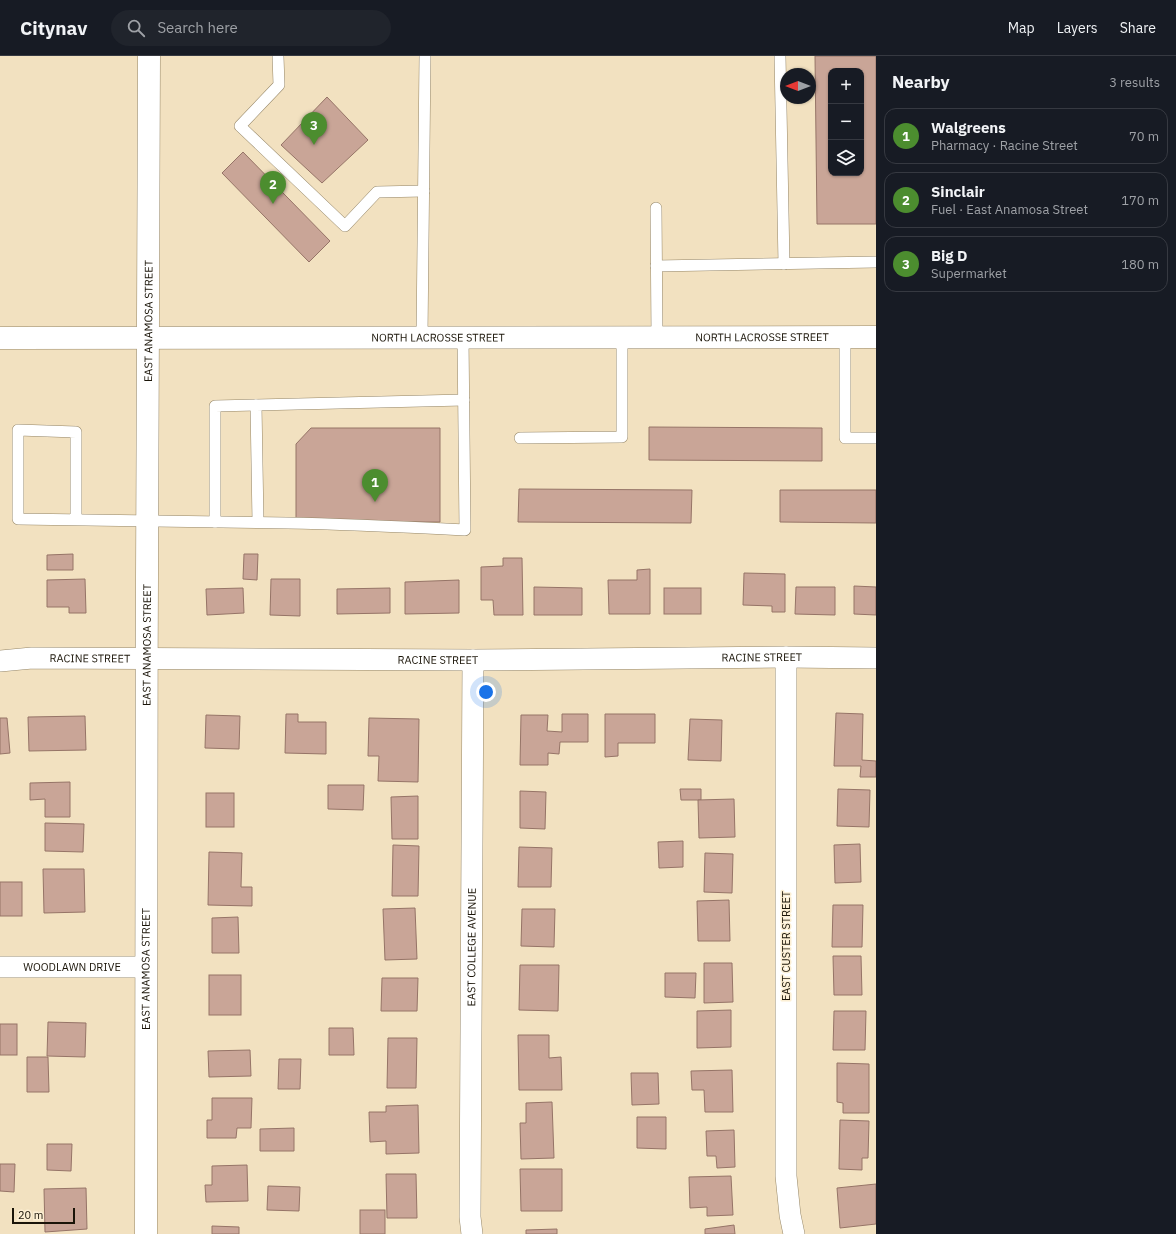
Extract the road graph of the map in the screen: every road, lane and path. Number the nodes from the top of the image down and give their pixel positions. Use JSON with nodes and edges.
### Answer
{"nodes":[{"id":1,"x":149,"y":56,"type":"edge"},
{"id":2,"x":278,"y":56,"type":"edge"},
{"id":3,"x":425,"y":56,"type":"edge"},
{"id":4,"x":780,"y":56,"type":"edge"},
{"id":5,"x":424,"y":191,"type":"junction"},
{"id":6,"x":656,"y":208,"type":"dead end"},
{"id":7,"x":876,"y":262,"type":"edge"},
{"id":8,"x":784,"y":264,"type":"junction"},
{"id":9,"x":656,"y":266,"type":"junction"},
{"id":10,"x":149,"y":337,"type":"junction"},
{"id":11,"x":422,"y":337,"type":"junction"},
{"id":12,"x":463,"y":337,"type":"junction"},
{"id":13,"x":622,"y":337,"type":"junction"},
{"id":14,"x":657,"y":337,"type":"junction"},
{"id":15,"x":845,"y":337,"type":"junction"},
{"id":16,"x":876,"y":337,"type":"edge"},
{"id":17,"x":0,"y":338,"type":"edge"},
{"id":18,"x":464,"y":400,"type":"junction"},
{"id":19,"x":256,"y":405,"type":"junction"},
{"id":20,"x":520,"y":438,"type":"dead end"},
{"id":21,"x":876,"y":438,"type":"edge"},
{"id":22,"x":76,"y":520,"type":"junction"},
{"id":23,"x":147,"y":522,"type":"junction"},
{"id":24,"x":215,"y":522,"type":"junction"},
{"id":25,"x":258,"y":522,"type":"junction"},
{"id":26,"x":786,"y":657,"type":"junction"},
{"id":27,"x":146,"y":658,"type":"junction"},
{"id":28,"x":876,"y":658,"type":"edge"},
{"id":29,"x":473,"y":660,"type":"junction"},
{"id":30,"x":0,"y":661,"type":"edge"},
{"id":31,"x":0,"y":968,"type":"edge"},
{"id":32,"x":145,"y":968,"type":"junction"},
{"id":33,"x":146,"y":1234,"type":"edge"},
{"id":34,"x":472,"y":1234,"type":"edge"},
{"id":35,"x":794,"y":1234,"type":"edge"}],
"edges":[{"from":1,"to":10,"type":"main road","name":"EAST ANAMOSA STREET"},
{"from":2,"to":5,"type":"lane"},
{"from":3,"to":5,"type":"lane"},
{"from":4,"to":8,"type":"lane"},
{"from":5,"to":11,"type":"lane"},
{"from":6,"to":9,"type":"lane"},
{"from":7,"to":8,"type":"lane"},
{"from":8,"to":9,"type":"lane"},
{"from":9,"to":14,"type":"lane"},
{"from":10,"to":11,"type":"main road","name":"NORTH LACROSSE STREET"},
{"from":10,"to":17,"type":"main road","name":"NORTH LACROSSE STREET"},
{"from":10,"to":23,"type":"main road","name":"EAST ANAMOSA STREET"},
{"from":11,"to":12,"type":"main road","name":"NORTH LACROSSE STREET"},
{"from":12,"to":13,"type":"main road","name":"NORTH LACROSSE STREET"},
{"from":12,"to":18,"type":"lane"},
{"from":13,"to":14,"type":"main road","name":"NORTH LACROSSE STREET"},
{"from":13,"to":20,"type":"lane"},
{"from":14,"to":15,"type":"main road","name":"NORTH LACROSSE STREET"},
{"from":15,"to":16,"type":"main road","name":"NORTH LACROSSE STREET"},
{"from":15,"to":21,"type":"lane"},
{"from":18,"to":19,"type":"lane"},
{"from":18,"to":25,"type":"lane"},
{"from":19,"to":24,"type":"lane"},
{"from":19,"to":25,"type":"lane"},
{"from":22,"to":22,"type":"lane"},
{"from":22,"to":23,"type":"lane"},
{"from":23,"to":24,"type":"lane"},
{"from":23,"to":27,"type":"main road","name":"EAST ANAMOSA STREET"},
{"from":24,"to":25,"type":"lane"},
{"from":26,"to":28,"type":"street","name":"RACINE STREET"},
{"from":26,"to":29,"type":"street","name":"RACINE STREET"},
{"from":26,"to":35,"type":"street","name":"EAST CUSTER STREET"},
{"from":27,"to":29,"type":"street","name":"RACINE STREET"},
{"from":27,"to":30,"type":"street","name":"RACINE STREET"},
{"from":27,"to":32,"type":"main road","name":"EAST ANAMOSA STREET"},
{"from":29,"to":34,"type":"street","name":"EAST COLLEGE AVENUE"},
{"from":31,"to":32,"type":"street","name":"WOODLAWN DRIVE"},
{"from":32,"to":33,"type":"main road","name":"EAST ANAMOSA STREET"}]}
